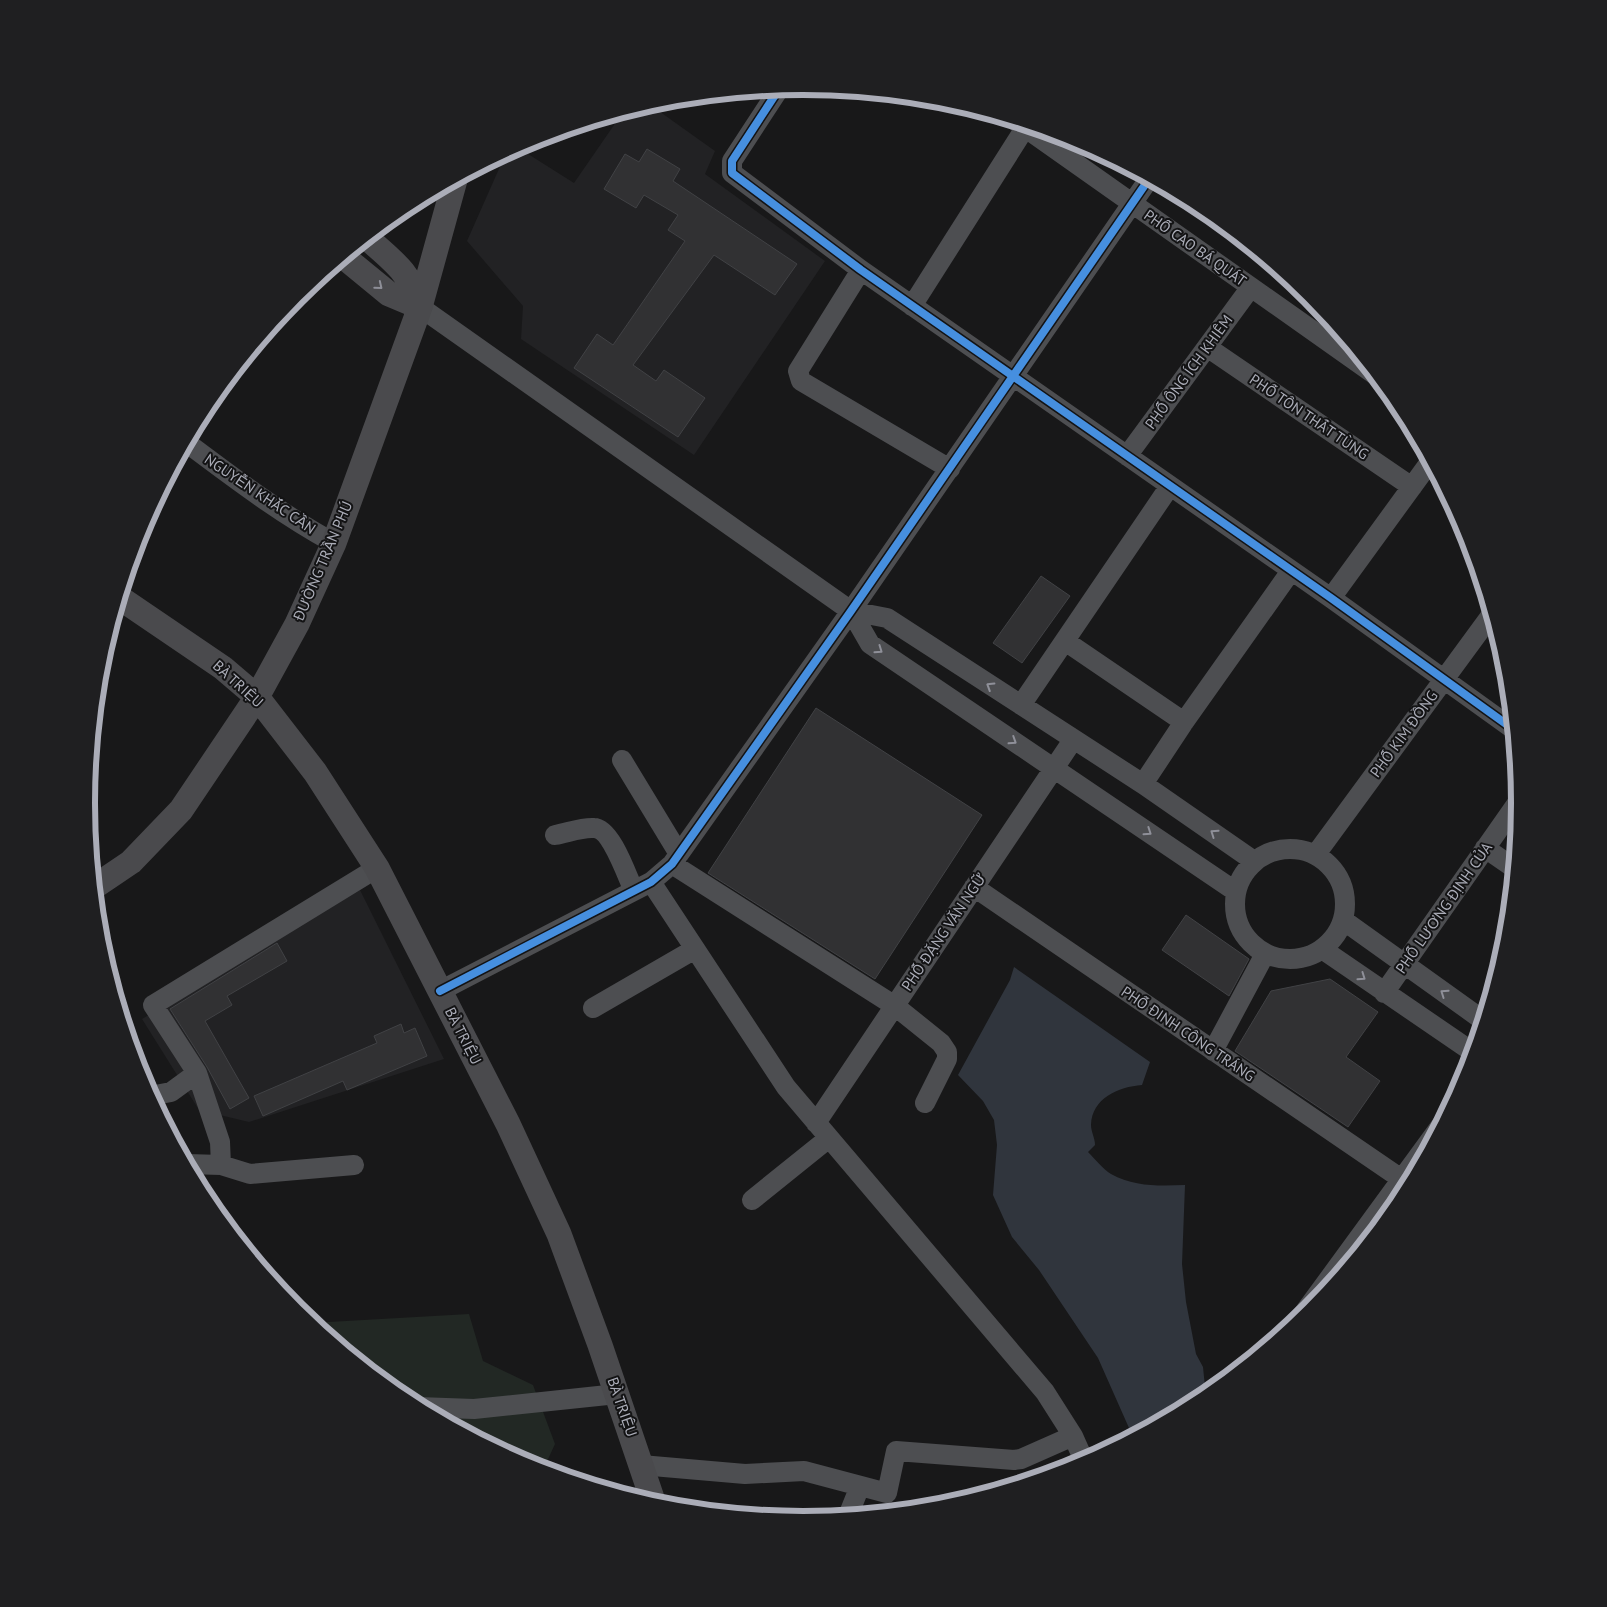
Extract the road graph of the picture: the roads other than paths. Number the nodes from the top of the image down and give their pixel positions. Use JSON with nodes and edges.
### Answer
{"nodes":[{"id":1,"x":774,"y":96,"type":"edge"},
{"id":2,"x":1019,"y":129,"type":"edge"},
{"id":3,"x":1034,"y":134,"type":"edge"},
{"id":4,"x":1146,"y":184,"type":"edge"},
{"id":5,"x":454,"y":187,"type":"edge"},
{"id":6,"x":1132,"y":204,"type":"junction"},
{"id":7,"x":371,"y":242,"type":"edge"},
{"id":8,"x":348,"y":261,"type":"edge"},
{"id":9,"x":861,"y":270,"type":"junction"},
{"id":10,"x":1251,"y":287,"type":"junction"},
{"id":11,"x":912,"y":306,"type":"junction"},
{"id":12,"x":420,"y":307,"type":"junction"},
{"id":13,"x":1207,"y":347,"type":"junction"},
{"id":14,"x":1359,"y":363,"type":"edge"},
{"id":15,"x":1013,"y":376,"type":"junction"},
{"id":16,"x":192,"y":446,"type":"edge"},
{"id":17,"x":1128,"y":456,"type":"junction"},
{"id":18,"x":1427,"y":467,"type":"edge"},
{"id":19,"x":950,"y":469,"type":"junction"},
{"id":20,"x":1170,"y":486,"type":"junction"},
{"id":21,"x":1412,"y":487,"type":"junction"},
{"id":22,"x":334,"y":543,"type":"junction"},
{"id":23,"x":1291,"y":571,"type":"junction"},
{"id":24,"x":1331,"y":598,"type":"junction"},
{"id":25,"x":125,"y":601,"type":"edge"},
{"id":26,"x":851,"y":611,"type":"junction"},
{"id":27,"x":1488,"y":620,"type":"edge"},
{"id":28,"x":1065,"y":642,"type":"junction"},
{"id":29,"x":962,"y":668,"type":"junction"},
{"id":30,"x":1446,"y":678,"type":"junction"},
{"id":31,"x":943,"y":695,"type":"junction"},
{"id":32,"x":257,"y":697,"type":"junction"},
{"id":33,"x":1021,"y":705,"type":"junction"},
{"id":34,"x":1184,"y":722,"type":"junction"},
{"id":35,"x":1507,"y":725,"type":"edge"},
{"id":36,"x":1073,"y":740,"type":"junction"},
{"id":37,"x":622,"y":760,"type":"dead end"},
{"id":38,"x":1054,"y":768,"type":"junction"},
{"id":39,"x":1143,"y":784,"type":"junction"},
{"id":40,"x":1512,"y":811,"type":"edge"},
{"id":41,"x":555,"y":835,"type":"dead end"},
{"id":42,"x":1485,"y":848,"type":"junction"},
{"id":43,"x":1316,"y":854,"type":"junction"},
{"id":44,"x":676,"y":859,"type":"junction"},
{"id":45,"x":1254,"y":861,"type":"junction"},
{"id":46,"x":1509,"y":864,"type":"edge"},
{"id":47,"x":377,"y":868,"type":"junction"},
{"id":48,"x":100,"y":883,"type":"edge"},
{"id":49,"x":642,"y":886,"type":"junction"},
{"id":50,"x":974,"y":888,"type":"junction"},
{"id":51,"x":1235,"y":891,"type":"junction"},
{"id":52,"x":1343,"y":920,"type":"junction"},
{"id":53,"x":695,"y":949,"type":"junction"},
{"id":54,"x":1322,"y":949,"type":"junction"},
{"id":55,"x":1265,"y":954,"type":"junction"},
{"id":56,"x":1404,"y":965,"type":"junction"},
{"id":57,"x":440,"y":992,"type":"junction"},
{"id":58,"x":1384,"y":993,"type":"junction"},
{"id":59,"x":894,"y":1006,"type":"junction"},
{"id":60,"x":593,"y":1008,"type":"dead end"},
{"id":61,"x":1478,"y":1017,"type":"edge"},
{"id":62,"x":1468,"y":1049,"type":"edge"},
{"id":63,"x":1213,"y":1050,"type":"junction"},
{"id":64,"x":196,"y":1073,"type":"junction"},
{"id":65,"x":158,"y":1095,"type":"edge"},
{"id":66,"x":925,"y":1103,"type":"dead end"},
{"id":67,"x":823,"y":1130,"type":"junction"},
{"id":68,"x":194,"y":1164,"type":"edge"},
{"id":69,"x":221,"y":1165,"type":"junction"},
{"id":70,"x":354,"y":1165,"type":"dead end"},
{"id":71,"x":1407,"y":1174,"type":"edge"},
{"id":72,"x":1403,"y":1180,"type":"junction"},
{"id":73,"x":752,"y":1200,"type":"dead end"},
{"id":74,"x":1333,"y":1274,"type":"edge"},
{"id":75,"x":617,"y":1394,"type":"junction"},
{"id":76,"x":434,"y":1408,"type":"edge"},
{"id":77,"x":1074,"y":1436,"type":"junction"},
{"id":78,"x":1082,"y":1455,"type":"edge"},
{"id":79,"x":641,"y":1465,"type":"junction"},
{"id":80,"x":860,"y":1486,"type":"junction"},
{"id":81,"x":651,"y":1495,"type":"edge"},
{"id":82,"x":850,"y":1510,"type":"edge"}],
"edges":[{"from":1,"to":9,"type":"street"},
{"from":2,"to":11,"type":"street"},
{"from":3,"to":6,"type":"street","name":"PHỐ CAO BÁ QUÁT"},
{"from":4,"to":6,"type":"street"},
{"from":5,"to":12,"type":"main road","name":"ĐƯỜNG TRẦN PHÚ"},
{"from":6,"to":10,"type":"street","name":"PHỐ CAO BÁ QUÁT"},
{"from":6,"to":15,"type":"street"},
{"from":7,"to":12,"type":"main road"},
{"from":8,"to":12,"type":"main road","one_way":true},
{"from":9,"to":11,"type":"street"},
{"from":9,"to":19,"type":"street"},
{"from":10,"to":13,"type":"street","name":"PHỐ ÔNG ÍCH KHIÊM"},
{"from":10,"to":14,"type":"street","name":"PHỐ CAO BÁ QUÁT"},
{"from":11,"to":15,"type":"street"},
{"from":12,"to":22,"type":"main road","name":"ĐƯỜNG TRẦN PHÚ"},
{"from":12,"to":26,"type":"street"},
{"from":13,"to":17,"type":"street","name":"PHỐ ÔNG ÍCH KHIÊM"},
{"from":13,"to":21,"type":"street","name":"PHỐ TÔN THẤT TÙNG"},
{"from":15,"to":17,"type":"street"},
{"from":15,"to":19,"type":"street"},
{"from":16,"to":22,"type":"street","name":"NGUYỄN KHẮC CẦN"},
{"from":17,"to":20,"type":"street"},
{"from":18,"to":21,"type":"street"},
{"from":19,"to":26,"type":"street"},
{"from":20,"to":23,"type":"street"},
{"from":20,"to":28,"type":"street"},
{"from":21,"to":24,"type":"street"},
{"from":22,"to":32,"type":"main road","name":"ĐƯỜNG TRẦN PHÚ"},
{"from":23,"to":24,"type":"street"},
{"from":23,"to":34,"type":"street"},
{"from":24,"to":30,"type":"street"},
{"from":25,"to":32,"type":"main road","name":"BÀ TRIỆU"},
{"from":26,"to":29,"type":"street"},
{"from":26,"to":31,"type":"street","one_way":true},
{"from":26,"to":44,"type":"street"},
{"from":27,"to":30,"type":"street","name":"PHỐ KIM ĐỒNG"},
{"from":28,"to":33,"type":"street"},
{"from":28,"to":34,"type":"street"},
{"from":29,"to":31,"type":"street"},
{"from":33,"to":29,"type":"street","one_way":true},
{"from":30,"to":35,"type":"street"},
{"from":30,"to":43,"type":"street","name":"PHỐ KIM ĐỒNG"},
{"from":31,"to":38,"type":"street","one_way":true},
{"from":32,"to":47,"type":"main road","name":"BÀ TRIỆU"},
{"from":32,"to":48,"type":"main road","name":"ĐƯỜNG TRẦN PHÚ"},
{"from":33,"to":36,"type":"street"},
{"from":34,"to":39,"type":"street"},
{"from":36,"to":38,"type":"street","name":"PHỐ ĐẶNG VĂN NGỮ"},
{"from":36,"to":39,"type":"street"},
{"from":37,"to":44,"type":"street"},
{"from":38,"to":50,"type":"street","name":"PHỐ ĐẶNG VĂN NGỮ"},
{"from":38,"to":51,"type":"street","one_way":true},
{"from":45,"to":39,"type":"street","one_way":true},
{"from":40,"to":42,"type":"street","name":"PHỐ LƯƠNG ĐỊNH CỦA"},
{"from":41,"to":49,"type":"street"},
{"from":42,"to":46,"type":"street"},
{"from":42,"to":56,"type":"street","name":"PHỐ LƯƠNG ĐỊNH CỦA"},
{"from":43,"to":45,"type":"street"},
{"from":43,"to":52,"type":"street"},
{"from":44,"to":49,"type":"street"},
{"from":44,"to":59,"type":"street"},
{"from":45,"to":51,"type":"street"},
{"from":47,"to":57,"type":"main road","name":"BÀ TRIỆU"},
{"from":47,"to":64,"type":"street"},
{"from":49,"to":53,"type":"street"},
{"from":49,"to":57,"type":"street"},
{"from":50,"to":59,"type":"street","name":"PHỐ ĐẶNG VĂN NGỮ"},
{"from":50,"to":63,"type":"street","name":"PHỐ ĐINH CÔNG TRÁNG"},
{"from":51,"to":55,"type":"street"},
{"from":52,"to":54,"type":"street"},
{"from":52,"to":56,"type":"street"},
{"from":53,"to":60,"type":"street"},
{"from":53,"to":67,"type":"street"},
{"from":54,"to":55,"type":"street"},
{"from":54,"to":58,"type":"street","one_way":true},
{"from":55,"to":63,"type":"street"},
{"from":56,"to":58,"type":"street","name":"PHỐ LƯƠNG ĐỊNH CỦA"},
{"from":61,"to":56,"type":"street","one_way":true},
{"from":57,"to":75,"type":"main road","name":"BÀ TRIỆU"},
{"from":58,"to":62,"type":"street"},
{"from":59,"to":66,"type":"street"},
{"from":59,"to":67,"type":"street","name":"PHỐ ĐẶNG VĂN NGỮ"},
{"from":63,"to":72,"type":"street","name":"PHỐ ĐINH CÔNG TRÁNG"},
{"from":64,"to":65,"type":"street"},
{"from":64,"to":69,"type":"street"},
{"from":67,"to":73,"type":"street","name":"PHỐ ĐẶNG VĂN NGỮ"},
{"from":67,"to":77,"type":"street"},
{"from":68,"to":69,"type":"street"},
{"from":69,"to":70,"type":"street"},
{"from":71,"to":72,"type":"street"},
{"from":72,"to":74,"type":"street"},
{"from":75,"to":76,"type":"street"},
{"from":75,"to":79,"type":"main road","name":"BÀ TRIỆU"},
{"from":77,"to":78,"type":"street"},
{"from":77,"to":80,"type":"street"},
{"from":79,"to":80,"type":"street"},
{"from":79,"to":81,"type":"main road","name":"BÀ TRIỆU"},
{"from":80,"to":82,"type":"street"}]}
